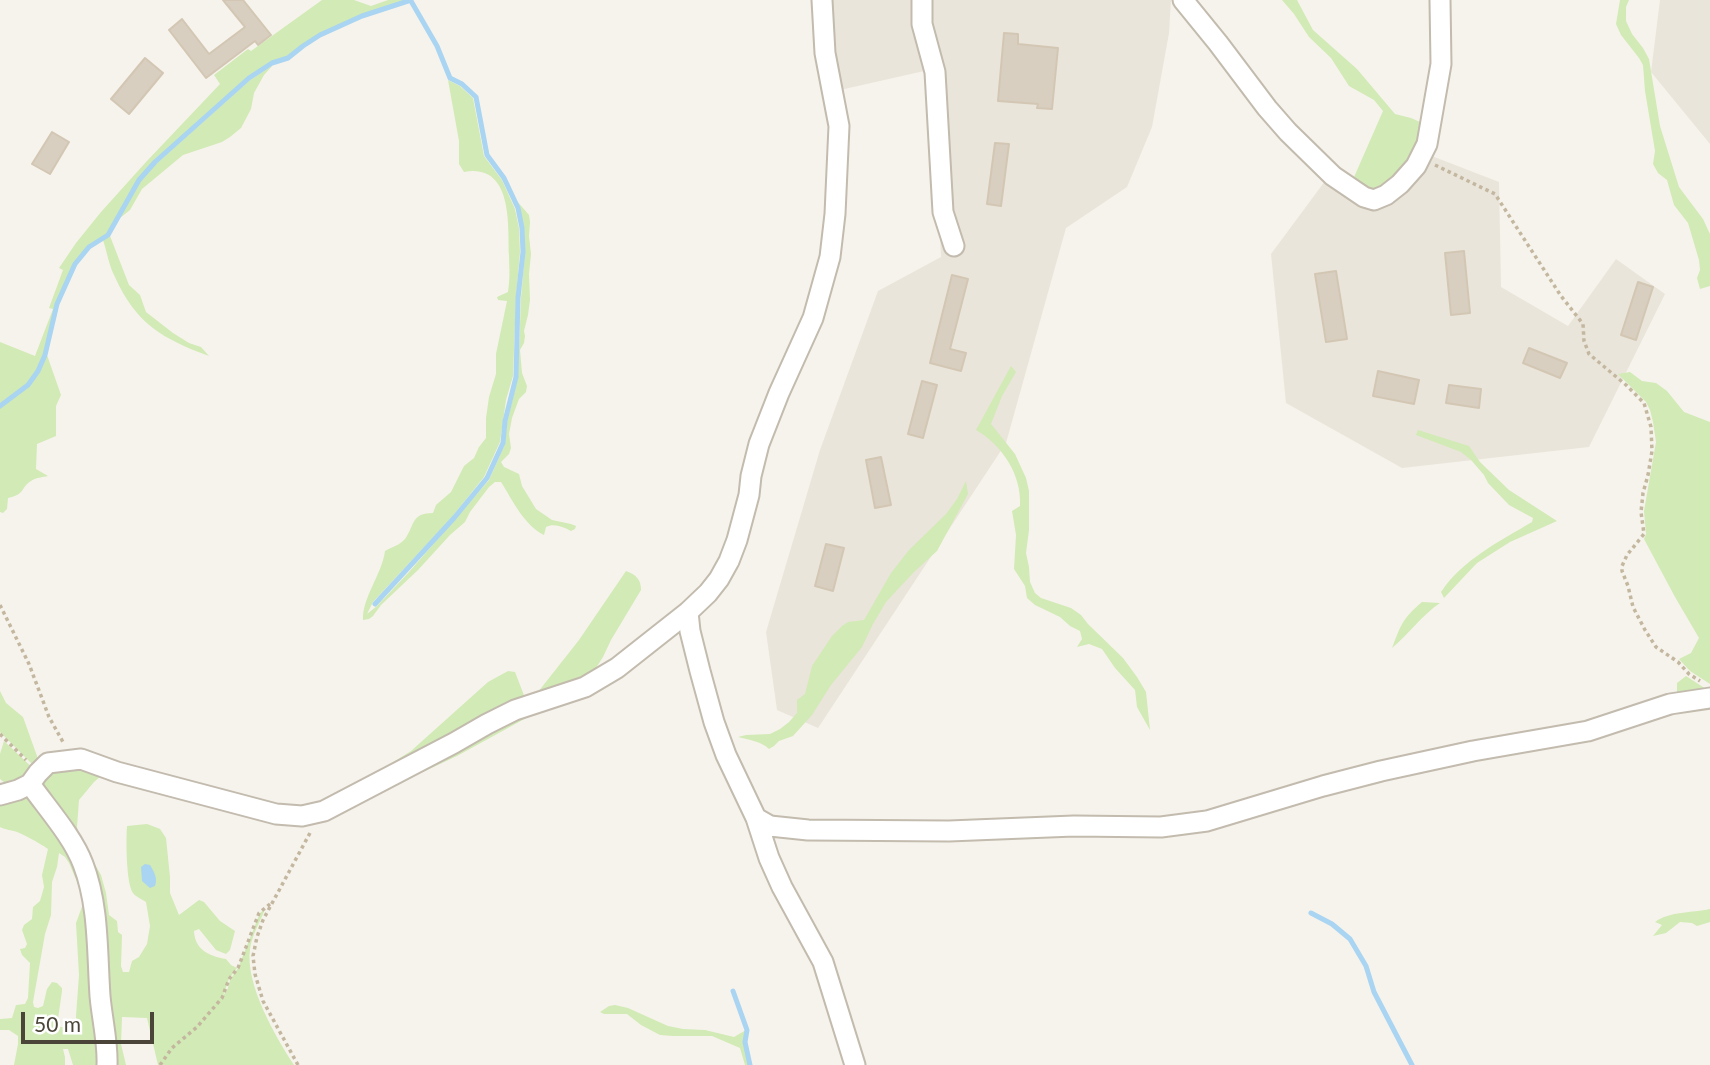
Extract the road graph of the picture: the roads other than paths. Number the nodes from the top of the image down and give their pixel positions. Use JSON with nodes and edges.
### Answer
{"nodes":[{"id":1,"x":822,"y":0,"type":"edge"},
{"id":2,"x":922,"y":0,"type":"edge"},
{"id":3,"x":1183,"y":0,"type":"edge"},
{"id":4,"x":1440,"y":0,"type":"edge"},
{"id":5,"x":954,"y":246,"type":"dead end"},
{"id":6,"x":688,"y":612,"type":"junction"},
{"id":7,"x":1707,"y":690,"type":"edge"},
{"id":8,"x":34,"y":778,"type":"junction"},
{"id":9,"x":0,"y":795,"type":"edge"},
{"id":10,"x":755,"y":818,"type":"junction"},
{"id":11,"x":107,"y":1065,"type":"edge"},
{"id":12,"x":855,"y":1065,"type":"edge"}],
"edges":[{"from":1,"to":6,"type":"street"},
{"from":2,"to":5,"type":"street"},
{"from":3,"to":4,"type":"street"},
{"from":6,"to":8,"type":"street"},
{"from":6,"to":10,"type":"street"},
{"from":7,"to":10,"type":"street"},
{"from":8,"to":9,"type":"street"},
{"from":8,"to":11,"type":"street"},
{"from":10,"to":12,"type":"street"}]}
